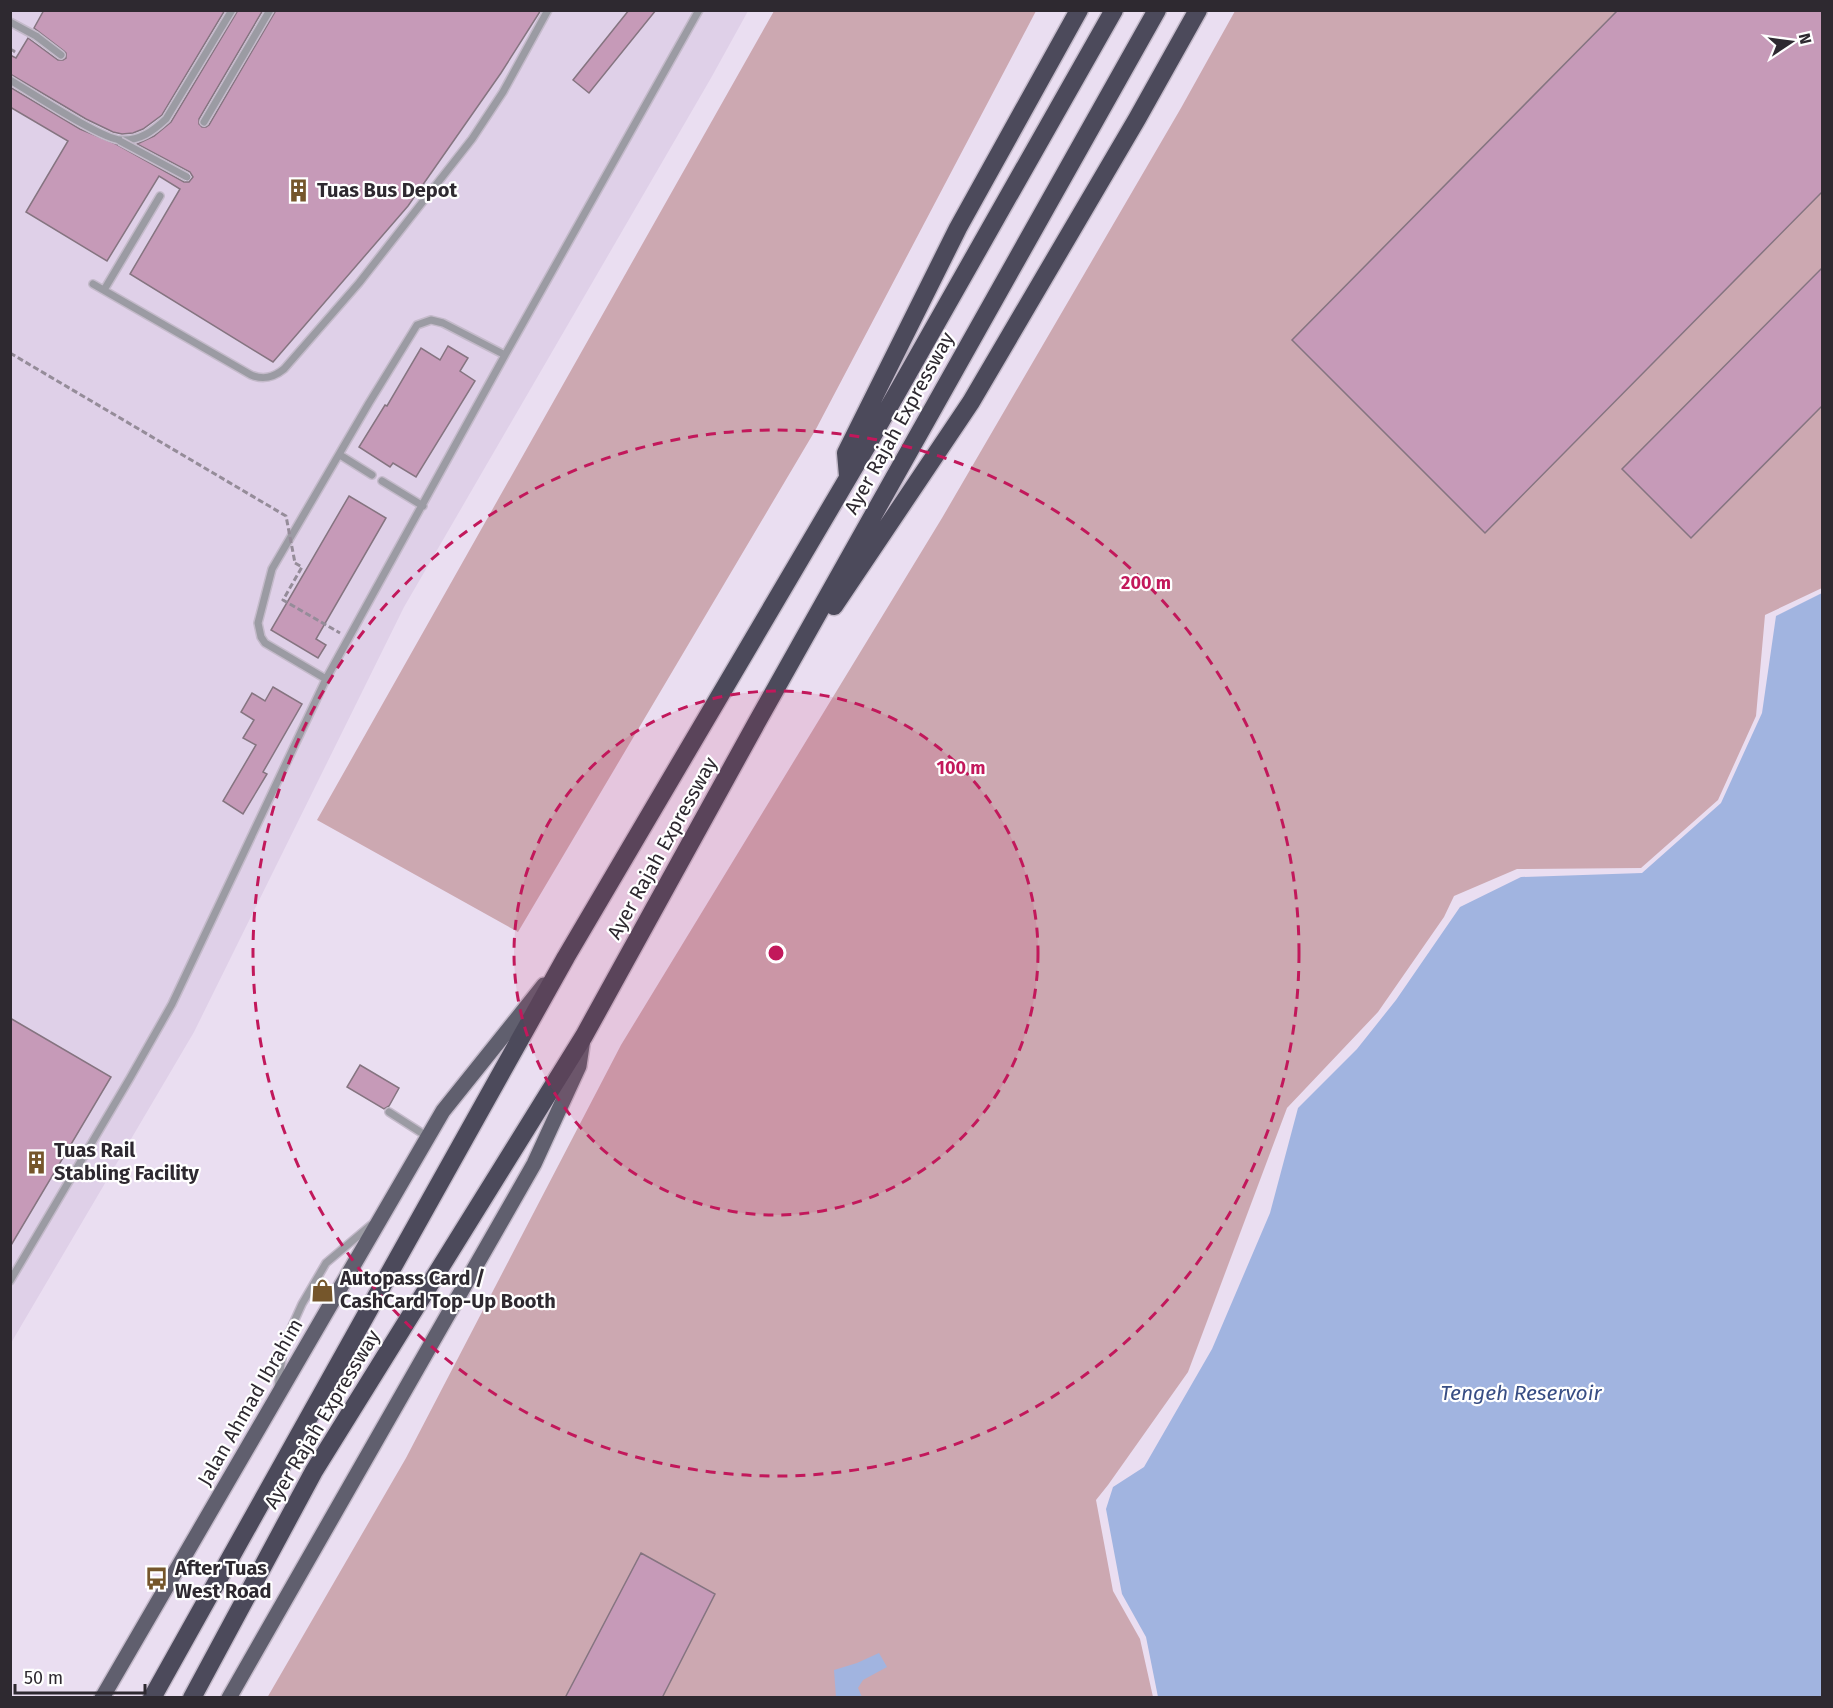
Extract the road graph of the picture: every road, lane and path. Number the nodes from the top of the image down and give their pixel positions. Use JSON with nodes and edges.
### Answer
{"nodes":[{"id":1,"x":232,"y":10,"type":"edge"},
{"id":2,"x":270,"y":10,"type":"edge"},
{"id":3,"x":548,"y":10,"type":"edge"},
{"id":4,"x":699,"y":10,"type":"edge"},
{"id":5,"x":1079,"y":10,"type":"edge"},
{"id":6,"x":1114,"y":10,"type":"edge"},
{"id":7,"x":1156,"y":10,"type":"edge"},
{"id":8,"x":1198,"y":10,"type":"edge"},
{"id":9,"x":10,"y":22,"type":"edge"},
{"id":10,"x":10,"y":49,"type":"edge"},
{"id":11,"x":60,"y":55,"type":"dead end"},
{"id":12,"x":10,"y":56,"type":"edge"},
{"id":13,"x":10,"y":80,"type":"edge"},
{"id":14,"x":204,"y":123,"type":"dead end"},
{"id":15,"x":120,"y":141,"type":"junction"},
{"id":16,"x":187,"y":177,"type":"dead end"},
{"id":17,"x":160,"y":196,"type":"dead end"},
{"id":18,"x":93,"y":284,"type":"dead end"},
{"id":19,"x":104,"y":290,"type":"junction"},
{"id":20,"x":10,"y":353,"type":"edge"},
{"id":21,"x":505,"y":355,"type":"junction"},
{"id":22,"x":340,"y":455,"type":"junction"},
{"id":23,"x":372,"y":475,"type":"dead end"},
{"id":24,"x":848,"y":476,"type":"junction"},
{"id":25,"x":382,"y":481,"type":"dead end"},
{"id":26,"x":423,"y":506,"type":"junction"},
{"id":27,"x":349,"y":638,"type":"junction"},
{"id":28,"x":326,"y":679,"type":"junction"},
{"id":29,"x":757,"y":722,"type":"junction"},
{"id":30,"x":566,"y":957,"type":"junction"},
{"id":31,"x":584,"y":1036,"type":"junction"},
{"id":32,"x":389,"y":1112,"type":"dead end"},
{"id":33,"x":428,"y":1137,"type":"junction"},
{"id":34,"x":383,"y":1215,"type":"junction"},
{"id":35,"x":10,"y":1281,"type":"edge"},
{"id":36,"x":276,"y":1398,"type":"junction"},
{"id":37,"x":102,"y":1698,"type":"edge"},
{"id":38,"x":152,"y":1698,"type":"edge"},
{"id":39,"x":192,"y":1698,"type":"edge"},
{"id":40,"x":229,"y":1698,"type":"edge"}],
"edges":[{"from":1,"to":15,"type":"lane"},
{"from":2,"to":14,"type":"lane"},
{"from":3,"to":19,"type":"lane"},
{"from":4,"to":21,"type":"lane"},
{"from":5,"to":24,"type":"highway"},
{"from":6,"to":24,"type":"highway","name":"Ayer Rajah Expressway"},
{"from":7,"to":29,"type":"highway","name":"Ayer Rajah Expressway"},
{"from":8,"to":29,"type":"highway"},
{"from":9,"to":11,"type":"lane","bridge":true},
{"from":10,"to":12,"type":"path"},
{"from":13,"to":15,"type":"lane"},
{"from":15,"to":16,"type":"lane","bridge":true},
{"from":17,"to":19,"type":"lane"},
{"from":18,"to":19,"type":"lane"},
{"from":20,"to":27,"type":"path","bridge":true},
{"from":21,"to":22,"type":"lane"},
{"from":21,"to":26,"type":"lane"},
{"from":22,"to":23,"type":"lane"},
{"from":22,"to":28,"type":"lane"},
{"from":24,"to":30,"type":"highway","name":"Ayer Rajah Expressway"},
{"from":25,"to":26,"type":"lane"},
{"from":26,"to":27,"type":"lane"},
{"from":27,"to":28,"type":"lane"},
{"from":28,"to":35,"type":"lane"},
{"from":29,"to":31,"type":"highway","name":"Ayer Rajah Expressway"},
{"from":30,"to":33,"type":"main road","name":"Jalan Ahmad Ibrahim"},
{"from":30,"to":38,"type":"highway","name":"Ayer Rajah Expressway"},
{"from":31,"to":39,"type":"highway","name":"Ayer Rajah Expressway"},
{"from":31,"to":40,"type":"main road"},
{"from":32,"to":33,"type":"lane"},
{"from":33,"to":34,"type":"main road","name":"Jalan Ahmad Ibrahim"},
{"from":34,"to":36,"type":"main road","name":"Jalan Ahmad Ibrahim"},
{"from":34,"to":36,"type":"lane"},
{"from":36,"to":37,"type":"main road","name":"Jalan Ahmad Ibrahim"}]}
